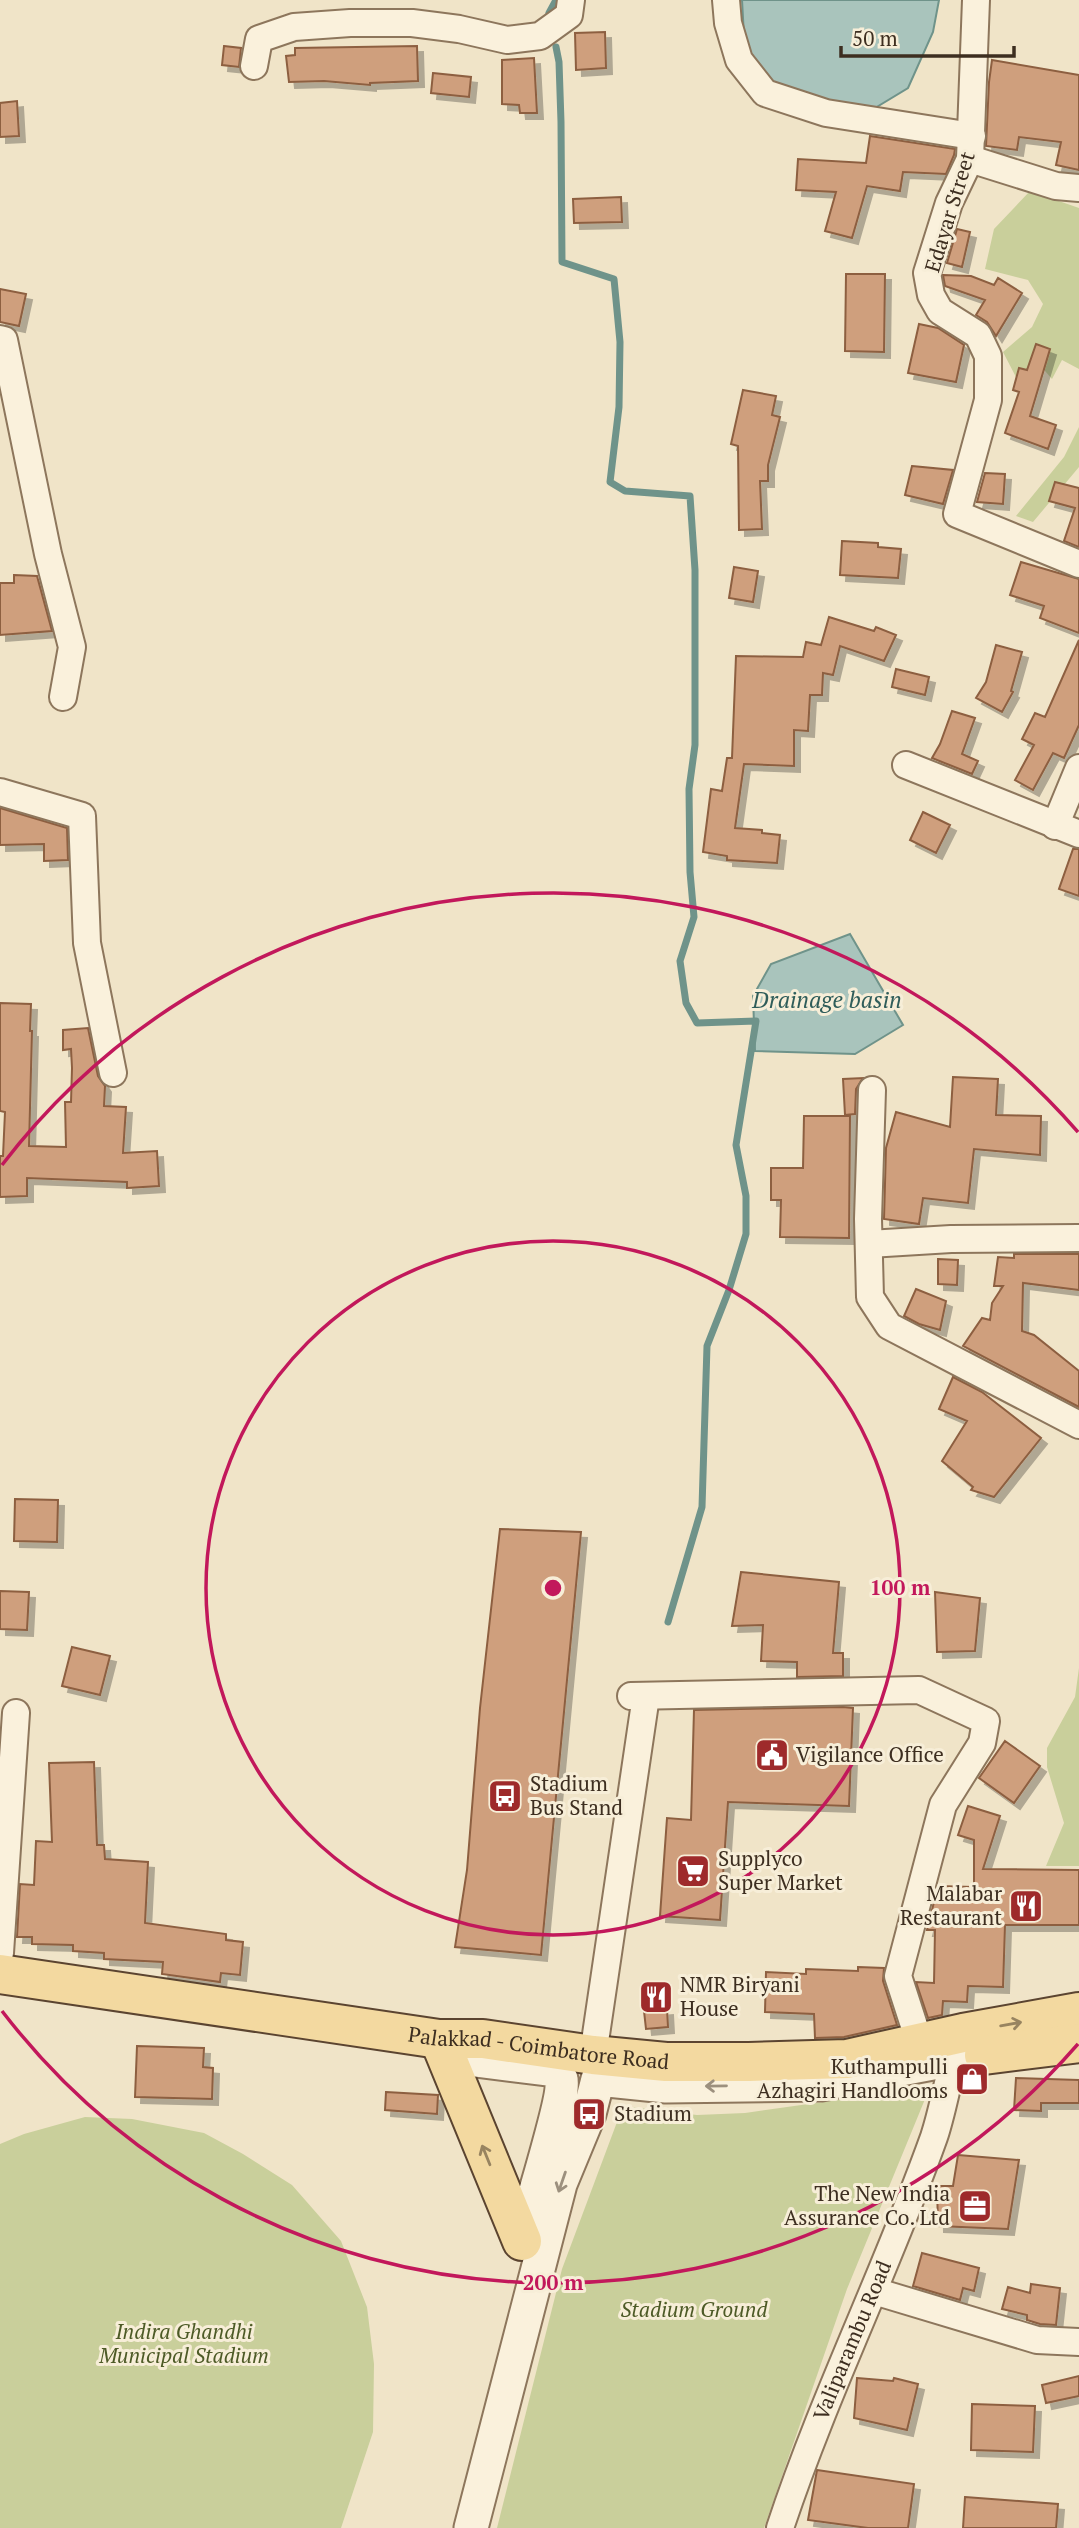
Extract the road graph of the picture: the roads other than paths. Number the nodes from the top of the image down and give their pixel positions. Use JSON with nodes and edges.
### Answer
{"nodes":[{"id":1,"x":571,"y":0,"type":"edge"},
{"id":2,"x":726,"y":0,"type":"edge"},
{"id":3,"x":976,"y":0,"type":"edge"},
{"id":4,"x":254,"y":66,"type":"dead end"},
{"id":5,"x":971,"y":147,"type":"junction"},
{"id":6,"x":1079,"y":188,"type":"edge"},
{"id":7,"x":0,"y":339,"type":"edge"},
{"id":8,"x":1079,"y":564,"type":"edge"},
{"id":9,"x":63,"y":697,"type":"dead end"},
{"id":10,"x":906,"y":765,"type":"dead end"},
{"id":11,"x":1079,"y":768,"type":"edge"},
{"id":12,"x":0,"y":792,"type":"edge"},
{"id":13,"x":1067,"y":830,"type":"edge"},
{"id":14,"x":114,"y":1073,"type":"dead end"},
{"id":15,"x":872,"y":1090,"type":"dead end"},
{"id":16,"x":1079,"y":1238,"type":"edge"},
{"id":17,"x":869,"y":1244,"type":"junction"},
{"id":18,"x":1079,"y":1425,"type":"edge"},
{"id":19,"x":16,"y":1713,"type":"dead end"},
{"id":20,"x":0,"y":1953,"type":"edge"},
{"id":21,"x":0,"y":1974,"type":"edge"},
{"id":22,"x":1079,"y":2012,"type":"edge"},
{"id":23,"x":439,"y":2039,"type":"junction"},
{"id":24,"x":1079,"y":2043,"type":"edge"},
{"id":25,"x":920,"y":2044,"type":"junction"},
{"id":26,"x":958,"y":2046,"type":"junction"},
{"id":27,"x":596,"y":2067,"type":"junction"},
{"id":28,"x":522,"y":2241,"type":"junction"},
{"id":29,"x":874,"y":2291,"type":"junction"},
{"id":30,"x":1079,"y":2342,"type":"edge"},
{"id":31,"x":455,"y":2528,"type":"edge"},
{"id":32,"x":471,"y":2528,"type":"edge"},
{"id":33,"x":780,"y":2528,"type":"edge"}],
"edges":[{"from":1,"to":4,"type":"street"},
{"from":2,"to":5,"type":"street"},
{"from":3,"to":5,"type":"street","name":"Edayar Street"},
{"from":5,"to":6,"type":"street"},
{"from":5,"to":8,"type":"street","name":"Edayar Street"},
{"from":7,"to":9,"type":"street"},
{"from":10,"to":13,"type":"street"},
{"from":11,"to":13,"type":"street"},
{"from":12,"to":14,"type":"street"},
{"from":15,"to":17,"type":"street"},
{"from":16,"to":17,"type":"street"},
{"from":17,"to":18,"type":"street"},
{"from":19,"to":20,"type":"street"},
{"from":21,"to":23,"type":"main road","name":"Palakkad - Coimbatore Road"},
{"from":26,"to":22,"type":"main road","name":"Palakkad - Coimbatore Road","one_way":true},
{"from":23,"to":27,"type":"main road","name":"Palakkad - Coimbatore Road"},
{"from":28,"to":23,"type":"main road","one_way":true},
{"from":23,"to":28,"type":"street"},
{"from":24,"to":26,"type":"main road","name":"Palakkad - Coimbatore Road"},
{"from":25,"to":26,"type":"main road","name":"Palakkad - Coimbatore Road"},
{"from":25,"to":27,"type":"main road","name":"Palakkad - Coimbatore Road"},
{"from":25,"to":27,"type":"street"},
{"from":26,"to":27,"type":"street","one_way":true},
{"from":26,"to":29,"type":"street","name":"Valiparambu Road"},
{"from":27,"to":32,"type":"street","one_way":true},
{"from":28,"to":31,"type":"street"},
{"from":29,"to":30,"type":"street"},
{"from":29,"to":33,"type":"street","name":"Valiparambu Road"}]}
